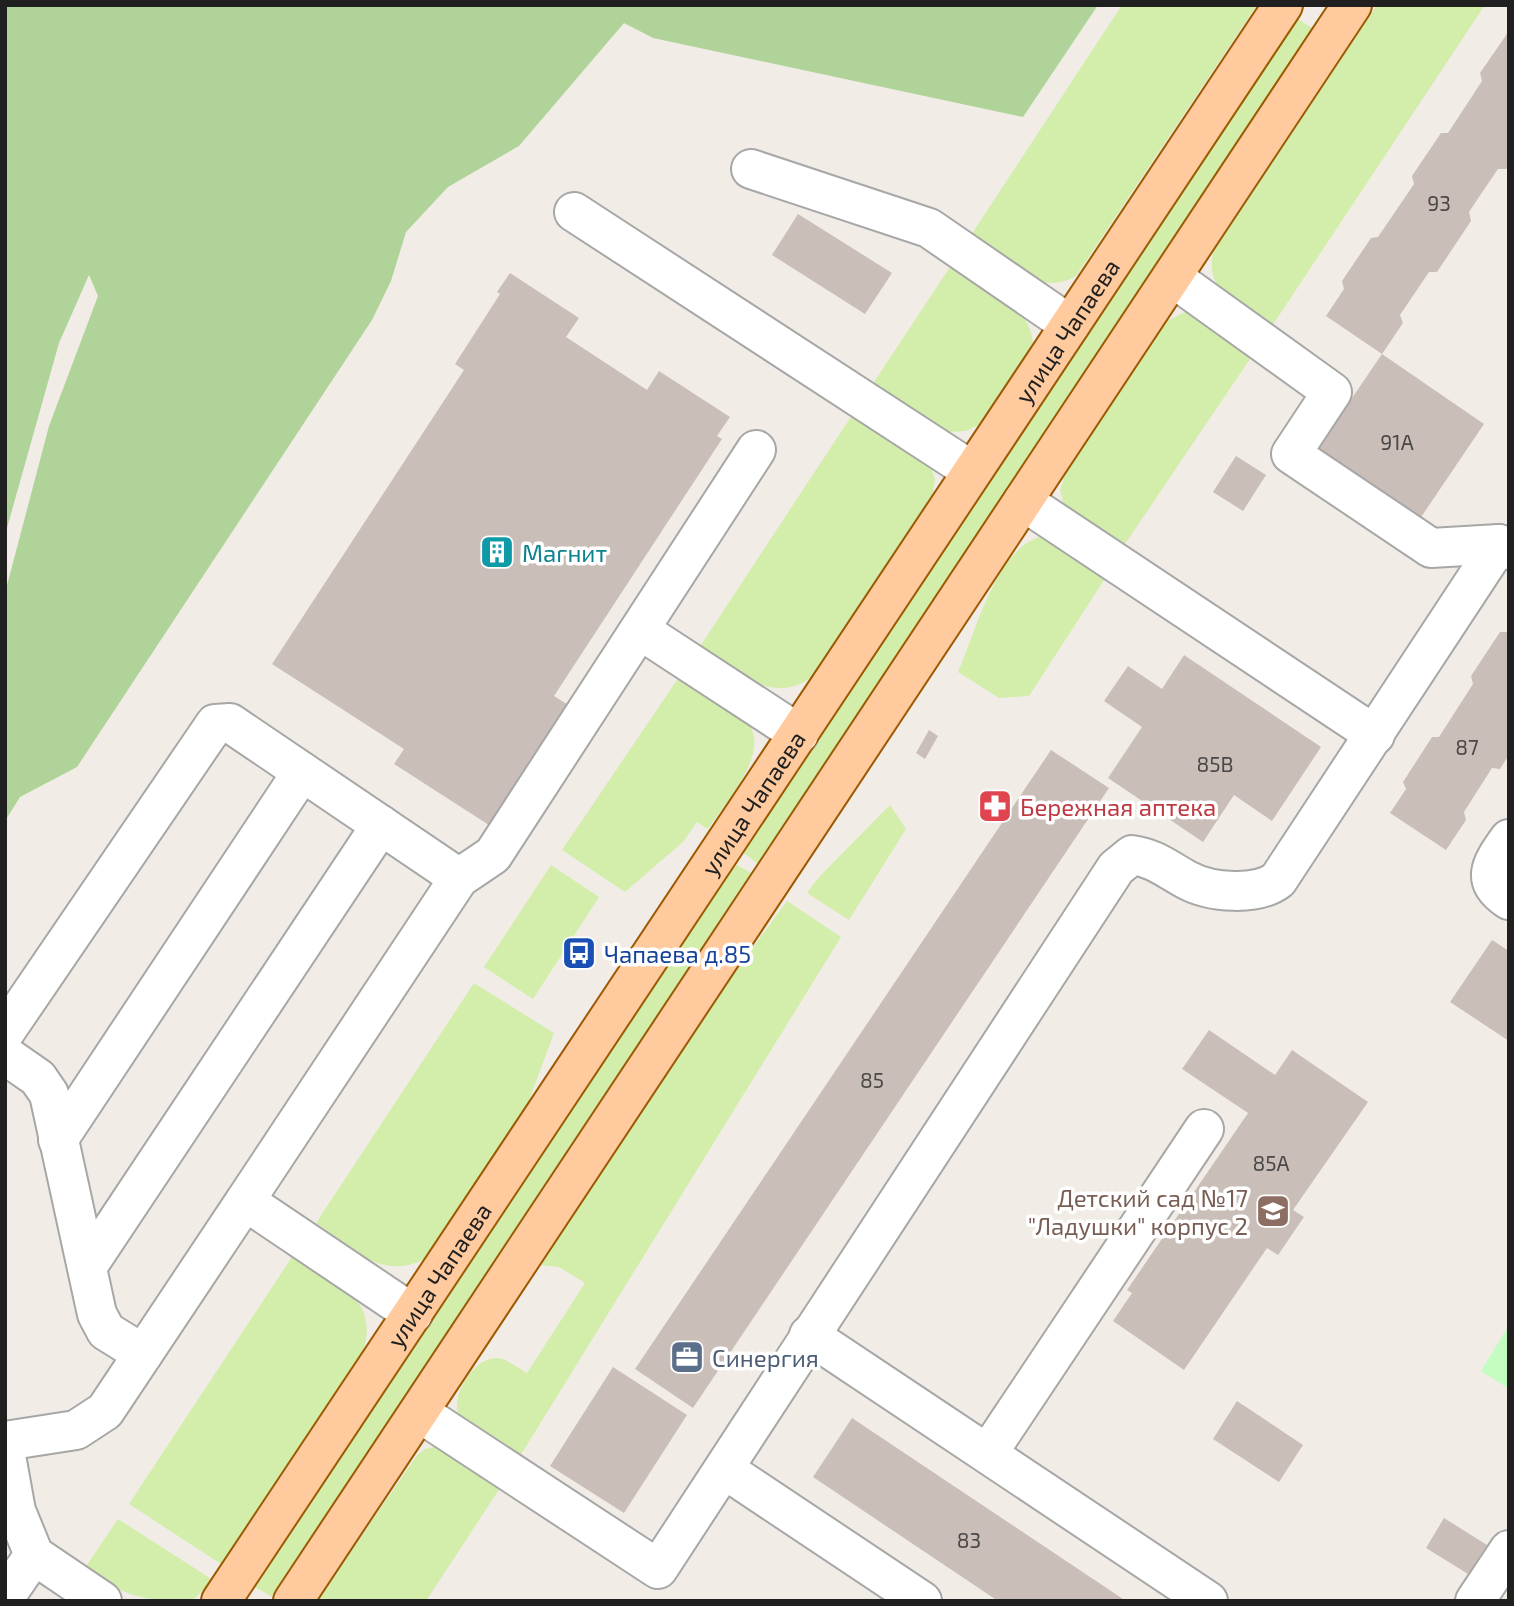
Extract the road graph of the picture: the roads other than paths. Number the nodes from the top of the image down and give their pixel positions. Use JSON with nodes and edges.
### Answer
{"nodes":[{"id":1,"x":1283,"y":5,"type":"edge"},
{"id":2,"x":1341,"y":9,"type":"edge"},
{"id":3,"x":751,"y":169,"type":"dead end"},
{"id":4,"x":574,"y":212,"type":"dead end"},
{"id":5,"x":1172,"y":277,"type":"junction"},
{"id":6,"x":1070,"y":325,"type":"junction"},
{"id":7,"x":756,"y":450,"type":"dead end"},
{"id":8,"x":972,"y":471,"type":"junction"},
{"id":9,"x":1023,"y":501,"type":"junction"},
{"id":10,"x":1504,"y":547,"type":"edge"},
{"id":11,"x":640,"y":630,"type":"junction"},
{"id":12,"x":799,"y":734,"type":"junction"},
{"id":13,"x":1375,"y":735,"type":"junction"},
{"id":14,"x":302,"y":772,"type":"junction"},
{"id":15,"x":380,"y":825,"type":"junction"},
{"id":16,"x":1509,"y":839,"type":"edge"},
{"id":17,"x":459,"y":878,"type":"junction"},
{"id":18,"x":1509,"y":900,"type":"edge"},
{"id":19,"x":5,"y":1032,"type":"edge"},
{"id":20,"x":5,"y":1055,"type":"edge"},
{"id":21,"x":1204,"y":1129,"type":"dead end"},
{"id":22,"x":58,"y":1140,"type":"junction"},
{"id":23,"x":246,"y":1201,"type":"junction"},
{"id":24,"x":87,"y":1267,"type":"junction"},
{"id":25,"x":413,"y":1314,"type":"junction"},
{"id":26,"x":809,"y":1335,"type":"junction"},
{"id":27,"x":143,"y":1354,"type":"junction"},
{"id":28,"x":421,"y":1413,"type":"junction"},
{"id":29,"x":5,"y":1441,"type":"edge"},
{"id":30,"x":5,"y":1450,"type":"edge"},
{"id":31,"x":988,"y":1454,"type":"junction"},
{"id":32,"x":724,"y":1469,"type":"junction"},
{"id":33,"x":1509,"y":1550,"type":"edge"},
{"id":34,"x":16,"y":1577,"type":"edge"},
{"id":35,"x":656,"y":1585,"type":"edge"},
{"id":36,"x":102,"y":1601,"type":"edge"},
{"id":37,"x":221,"y":1601,"type":"edge"},
{"id":38,"x":293,"y":1601,"type":"edge"},
{"id":39,"x":922,"y":1601,"type":"edge"},
{"id":40,"x":1208,"y":1601,"type":"edge"},
{"id":41,"x":1475,"y":1601,"type":"edge"}],
"edges":[{"from":1,"to":6,"type":"main road","name":"улица Чапаева"},
{"from":2,"to":5,"type":"main road"},
{"from":3,"to":6,"type":"lane"},
{"from":4,"to":8,"type":"lane"},
{"from":5,"to":9,"type":"main road"},
{"from":5,"to":10,"type":"lane"},
{"from":6,"to":8,"type":"main road","name":"улица Чапаева"},
{"from":7,"to":11,"type":"lane"},
{"from":8,"to":12,"type":"main road","name":"улица Чапаева"},
{"from":9,"to":13,"type":"lane"},
{"from":9,"to":28,"type":"main road"},
{"from":10,"to":13,"type":"lane"},
{"from":11,"to":12,"type":"lane"},
{"from":11,"to":17,"type":"lane"},
{"from":12,"to":25,"type":"main road","name":"улица Чапаева"},
{"from":13,"to":26,"type":"lane"},
{"from":14,"to":15,"type":"lane"},
{"from":14,"to":19,"type":"lane"},
{"from":14,"to":22,"type":"lane"},
{"from":15,"to":17,"type":"lane"},
{"from":15,"to":24,"type":"lane"},
{"from":16,"to":18,"type":"lane"},
{"from":17,"to":23,"type":"lane"},
{"from":20,"to":22,"type":"lane"},
{"from":21,"to":31,"type":"lane"},
{"from":22,"to":24,"type":"lane"},
{"from":23,"to":25,"type":"lane"},
{"from":23,"to":27,"type":"lane"},
{"from":24,"to":27,"type":"lane"},
{"from":25,"to":37,"type":"main road","name":"улица Чапаева"},
{"from":26,"to":31,"type":"lane"},
{"from":26,"to":32,"type":"lane"},
{"from":27,"to":29,"type":"lane"},
{"from":28,"to":35,"type":"lane"},
{"from":28,"to":38,"type":"main road"},
{"from":30,"to":34,"type":"lane"},
{"from":31,"to":40,"type":"lane"},
{"from":32,"to":35,"type":"lane"},
{"from":32,"to":39,"type":"lane"},
{"from":33,"to":41,"type":"lane"},
{"from":34,"to":36,"type":"lane"}]}
